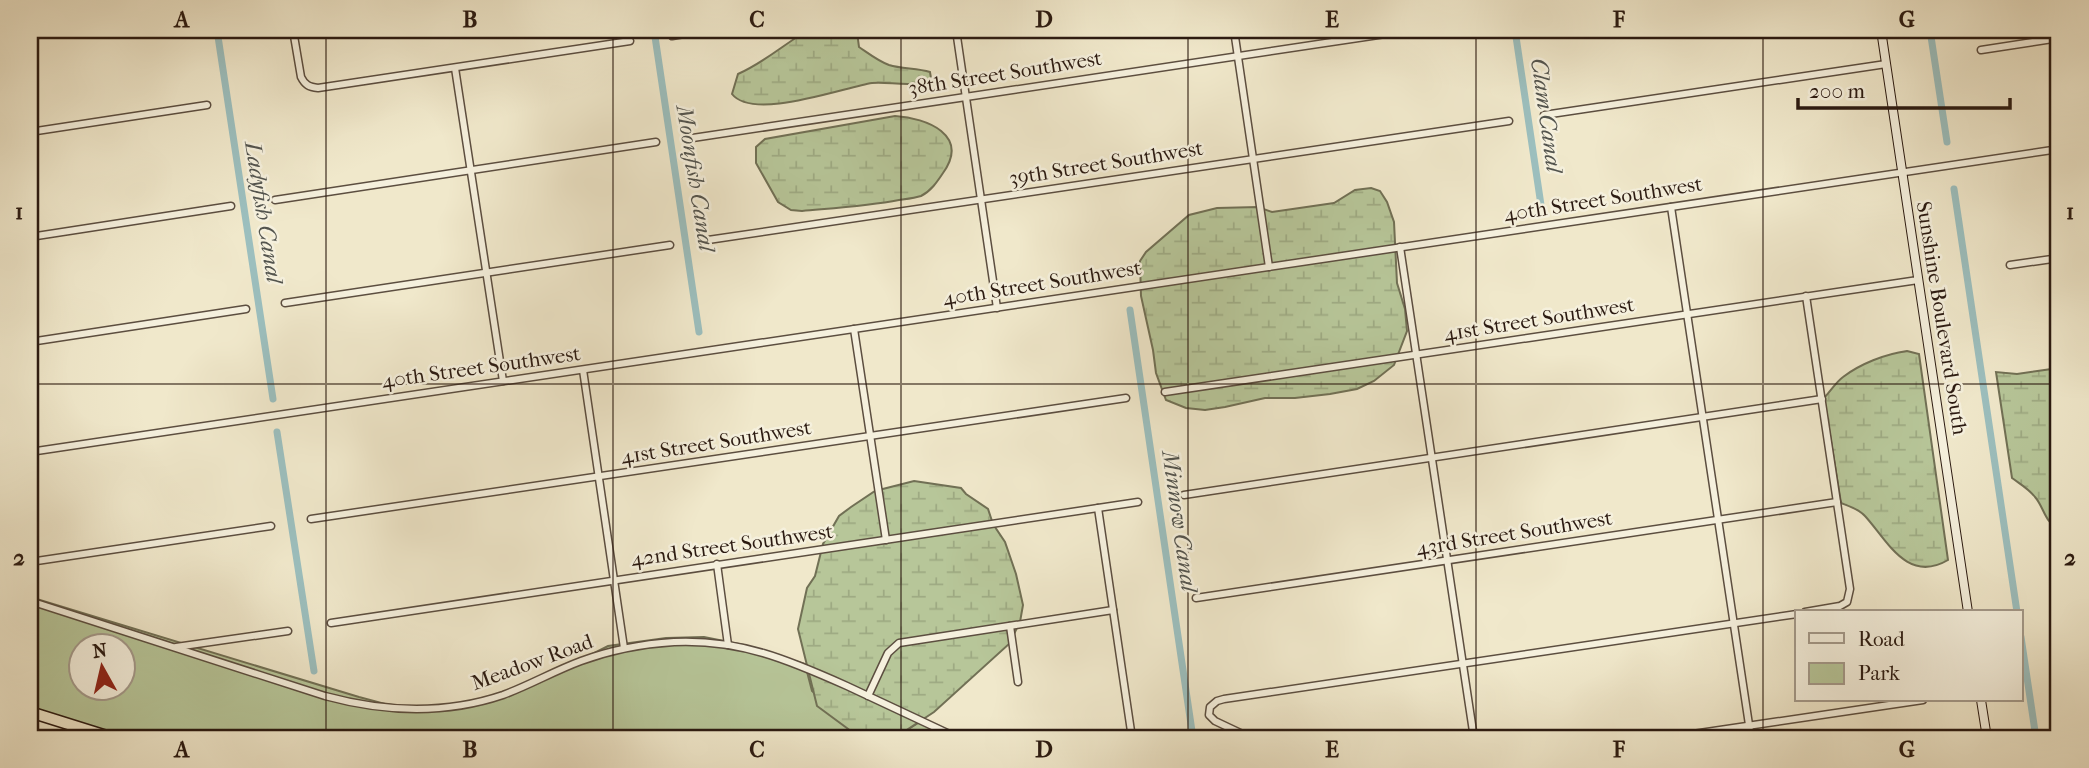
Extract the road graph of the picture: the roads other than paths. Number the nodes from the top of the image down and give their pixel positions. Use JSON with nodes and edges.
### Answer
{"nodes":[{"id":1,"x":293,"y":30,"type":"edge"},
{"id":2,"x":709,"y":30,"type":"edge"},
{"id":3,"x":956,"y":30,"type":"edge"},
{"id":4,"x":1234,"y":30,"type":"edge"},
{"id":5,"x":1412,"y":30,"type":"edge"},
{"id":6,"x":1881,"y":30,"type":"edge"},
{"id":7,"x":671,"y":36,"type":"dead end"},
{"id":8,"x":2059,"y":38,"type":"edge"},
{"id":9,"x":630,"y":41,"type":"dead end"},
{"id":10,"x":1980,"y":50,"type":"dead end"},
{"id":11,"x":1238,"y":56,"type":"junction"},
{"id":12,"x":1886,"y":64,"type":"junction"},
{"id":13,"x":455,"y":68,"type":"junction"},
{"id":14,"x":965,"y":97,"type":"junction"},
{"id":15,"x":208,"y":105,"type":"dead end"},
{"id":16,"x":1544,"y":115,"type":"dead end"},
{"id":17,"x":1509,"y":121,"type":"dead end"},
{"id":18,"x":30,"y":132,"type":"edge"},
{"id":19,"x":686,"y":139,"type":"dead end"},
{"id":20,"x":656,"y":142,"type":"dead end"},
{"id":21,"x":2059,"y":149,"type":"edge"},
{"id":22,"x":1254,"y":159,"type":"junction"},
{"id":23,"x":471,"y":170,"type":"junction"},
{"id":24,"x":1902,"y":172,"type":"junction"},
{"id":25,"x":275,"y":200,"type":"dead end"},
{"id":26,"x":981,"y":200,"type":"junction"},
{"id":27,"x":230,"y":206,"type":"dead end"},
{"id":28,"x":1671,"y":207,"type":"junction"},
{"id":29,"x":30,"y":237,"type":"edge"},
{"id":30,"x":708,"y":240,"type":"dead end"},
{"id":31,"x":670,"y":245,"type":"dead end"},
{"id":32,"x":1400,"y":247,"type":"junction"},
{"id":33,"x":2059,"y":258,"type":"edge"},
{"id":34,"x":2010,"y":265,"type":"dead end"},
{"id":35,"x":1269,"y":267,"type":"junction"},
{"id":36,"x":486,"y":273,"type":"junction"},
{"id":37,"x":1918,"y":280,"type":"junction"},
{"id":38,"x":1806,"y":296,"type":"junction"},
{"id":39,"x":285,"y":303,"type":"dead end"},
{"id":40,"x":997,"y":308,"type":"junction"},
{"id":41,"x":246,"y":309,"type":"dead end"},
{"id":42,"x":1688,"y":314,"type":"junction"},
{"id":43,"x":854,"y":329,"type":"junction"},
{"id":44,"x":30,"y":342,"type":"edge"},
{"id":45,"x":1416,"y":355,"type":"junction"},
{"id":46,"x":583,"y":370,"type":"junction"},
{"id":47,"x":503,"y":381,"type":"junction"},
{"id":48,"x":1165,"y":393,"type":"dead end"},
{"id":49,"x":1126,"y":398,"type":"dead end"},
{"id":50,"x":1822,"y":399,"type":"junction"},
{"id":51,"x":1703,"y":417,"type":"junction"},
{"id":52,"x":870,"y":436,"type":"junction"},
{"id":53,"x":30,"y":452,"type":"edge"},
{"id":54,"x":1432,"y":457,"type":"junction"},
{"id":55,"x":598,"y":477,"type":"junction"},
{"id":56,"x":1184,"y":495,"type":"dead end"},
{"id":57,"x":1138,"y":502,"type":"dead end"},
{"id":58,"x":1837,"y":502,"type":"junction"},
{"id":59,"x":1098,"y":508,"type":"junction"},
{"id":60,"x":311,"y":519,"type":"dead end"},
{"id":61,"x":1718,"y":520,"type":"junction"},
{"id":62,"x":271,"y":526,"type":"dead end"},
{"id":63,"x":886,"y":540,"type":"junction"},
{"id":64,"x":1447,"y":560,"type":"junction"},
{"id":65,"x":30,"y":562,"type":"edge"},
{"id":66,"x":717,"y":565,"type":"junction"},
{"id":67,"x":614,"y":580,"type":"junction"},
{"id":68,"x":1196,"y":598,"type":"dead end"},
{"id":69,"x":30,"y":601,"type":"edge"},
{"id":70,"x":1113,"y":610,"type":"junction"},
{"id":71,"x":1817,"y":610,"type":"edge"},
{"id":72,"x":1968,"y":610,"type":"edge"},
{"id":73,"x":1795,"y":614,"type":"edge"},
{"id":74,"x":331,"y":623,"type":"dead end"},
{"id":75,"x":1734,"y":623,"type":"junction"},
{"id":76,"x":1010,"y":626,"type":"junction"},
{"id":77,"x":288,"y":631,"type":"dead end"},
{"id":78,"x":728,"y":645,"type":"junction"},
{"id":79,"x":174,"y":647,"type":"junction"},
{"id":80,"x":624,"y":648,"type":"junction"},
{"id":81,"x":1462,"y":663,"type":"junction"},
{"id":82,"x":1018,"y":682,"type":"dead end"},
{"id":83,"x":868,"y":696,"type":"junction"},
{"id":84,"x":1910,"y":702,"type":"edge"},
{"id":85,"x":1981,"y":702,"type":"edge"},
{"id":86,"x":30,"y":712,"type":"edge"},
{"id":87,"x":1749,"y":726,"type":"junction"},
{"id":88,"x":30,"y":734,"type":"edge"},
{"id":89,"x":42,"y":738,"type":"edge"},
{"id":90,"x":113,"y":738,"type":"edge"},
{"id":91,"x":958,"y":738,"type":"edge"},
{"id":92,"x":1132,"y":738,"type":"edge"},
{"id":93,"x":1251,"y":738,"type":"edge"},
{"id":94,"x":1474,"y":738,"type":"edge"},
{"id":95,"x":1666,"y":738,"type":"edge"},
{"id":96,"x":1751,"y":738,"type":"edge"},
{"id":97,"x":1987,"y":738,"type":"edge"}],
"edges":[{"from":1,"to":13,"type":"street"},
{"from":2,"to":7,"type":"street"},
{"from":3,"to":14,"type":"street"},
{"from":4,"to":11,"type":"street"},
{"from":5,"to":11,"type":"street","name":"38th Street Southwest"},
{"from":6,"to":12,"type":"street","name":"Sunshine Boulevard South"},
{"from":8,"to":10,"type":"street"},
{"from":9,"to":13,"type":"street"},
{"from":11,"to":14,"type":"street","name":"38th Street Southwest"},
{"from":11,"to":22,"type":"street"},
{"from":12,"to":16,"type":"street"},
{"from":12,"to":24,"type":"street","name":"Sunshine Boulevard South"},
{"from":13,"to":23,"type":"street"},
{"from":14,"to":19,"type":"street","name":"38th Street Southwest"},
{"from":14,"to":26,"type":"street"},
{"from":15,"to":18,"type":"street"},
{"from":17,"to":22,"type":"street","name":"39th Street Southwest"},
{"from":20,"to":23,"type":"street"},
{"from":21,"to":24,"type":"street","name":"40th Street Southwest"},
{"from":22,"to":26,"type":"street","name":"39th Street Southwest"},
{"from":22,"to":35,"type":"street"},
{"from":23,"to":25,"type":"street"},
{"from":23,"to":36,"type":"street"},
{"from":24,"to":28,"type":"street","name":"40th Street Southwest"},
{"from":24,"to":37,"type":"street","name":"Sunshine Boulevard South"},
{"from":26,"to":30,"type":"street","name":"39th Street Southwest"},
{"from":26,"to":40,"type":"street"},
{"from":27,"to":29,"type":"street"},
{"from":28,"to":32,"type":"street","name":"40th Street Southwest"},
{"from":28,"to":42,"type":"street"},
{"from":31,"to":36,"type":"street"},
{"from":32,"to":35,"type":"street","name":"40th Street Southwest"},
{"from":32,"to":45,"type":"street"},
{"from":33,"to":34,"type":"street"},
{"from":35,"to":40,"type":"street","name":"40th Street Southwest"},
{"from":36,"to":39,"type":"street"},
{"from":36,"to":47,"type":"street"},
{"from":37,"to":38,"type":"street","name":"41st Street Southwest"},
{"from":37,"to":72,"type":"street","name":"Sunshine Boulevard South"},
{"from":38,"to":42,"type":"street","name":"41st Street Southwest"},
{"from":38,"to":50,"type":"street"},
{"from":40,"to":43,"type":"street","name":"40th Street Southwest"},
{"from":41,"to":44,"type":"street"},
{"from":42,"to":45,"type":"street","name":"41st Street Southwest"},
{"from":42,"to":51,"type":"street"},
{"from":43,"to":46,"type":"street","name":"40th Street Southwest"},
{"from":43,"to":52,"type":"street"},
{"from":45,"to":48,"type":"street","name":"41st Street Southwest"},
{"from":45,"to":54,"type":"street"},
{"from":46,"to":47,"type":"street","name":"40th Street Southwest"},
{"from":46,"to":55,"type":"street"},
{"from":47,"to":53,"type":"street","name":"40th Street Southwest"},
{"from":49,"to":52,"type":"street","name":"41st Street Southwest"},
{"from":50,"to":51,"type":"street"},
{"from":50,"to":58,"type":"street"},
{"from":51,"to":54,"type":"street"},
{"from":51,"to":61,"type":"street"},
{"from":52,"to":55,"type":"street","name":"41st Street Southwest"},
{"from":52,"to":63,"type":"street"},
{"from":54,"to":56,"type":"street"},
{"from":54,"to":64,"type":"street"},
{"from":55,"to":60,"type":"street","name":"41st Street Southwest"},
{"from":55,"to":67,"type":"street"},
{"from":57,"to":59,"type":"street","name":"42nd Street Southwest"},
{"from":58,"to":61,"type":"street","name":"43rd Street Southwest"},
{"from":58,"to":71,"type":"street"},
{"from":59,"to":63,"type":"street","name":"42nd Street Southwest"},
{"from":59,"to":70,"type":"street"},
{"from":61,"to":64,"type":"street","name":"43rd Street Southwest"},
{"from":61,"to":75,"type":"street"},
{"from":62,"to":65,"type":"street"},
{"from":63,"to":66,"type":"street","name":"42nd Street Southwest"},
{"from":64,"to":68,"type":"street","name":"43rd Street Southwest"},
{"from":64,"to":81,"type":"street"},
{"from":66,"to":67,"type":"street","name":"42nd Street Southwest"},
{"from":66,"to":78,"type":"street"},
{"from":67,"to":74,"type":"street","name":"42nd Street Southwest"},
{"from":67,"to":80,"type":"street"},
{"from":69,"to":79,"type":"street","name":"Meadow Road"},
{"from":70,"to":76,"type":"street"},
{"from":70,"to":92,"type":"street"},
{"from":73,"to":75,"type":"street"},
{"from":75,"to":81,"type":"street"},
{"from":75,"to":87,"type":"street"},
{"from":76,"to":82,"type":"street"},
{"from":76,"to":83,"type":"street"},
{"from":77,"to":79,"type":"street"},
{"from":78,"to":80,"type":"street","name":"Meadow Road"},
{"from":78,"to":83,"type":"street","name":"Meadow Road"},
{"from":79,"to":80,"type":"street","name":"Meadow Road"},
{"from":81,"to":93,"type":"street"},
{"from":81,"to":94,"type":"street"},
{"from":83,"to":91,"type":"street","name":"Meadow Road"},
{"from":84,"to":87,"type":"street"},
{"from":85,"to":97,"type":"street"},
{"from":86,"to":90,"type":"highway"},
{"from":87,"to":95,"type":"street"},
{"from":87,"to":96,"type":"street"},
{"from":88,"to":89,"type":"highway"}]}
